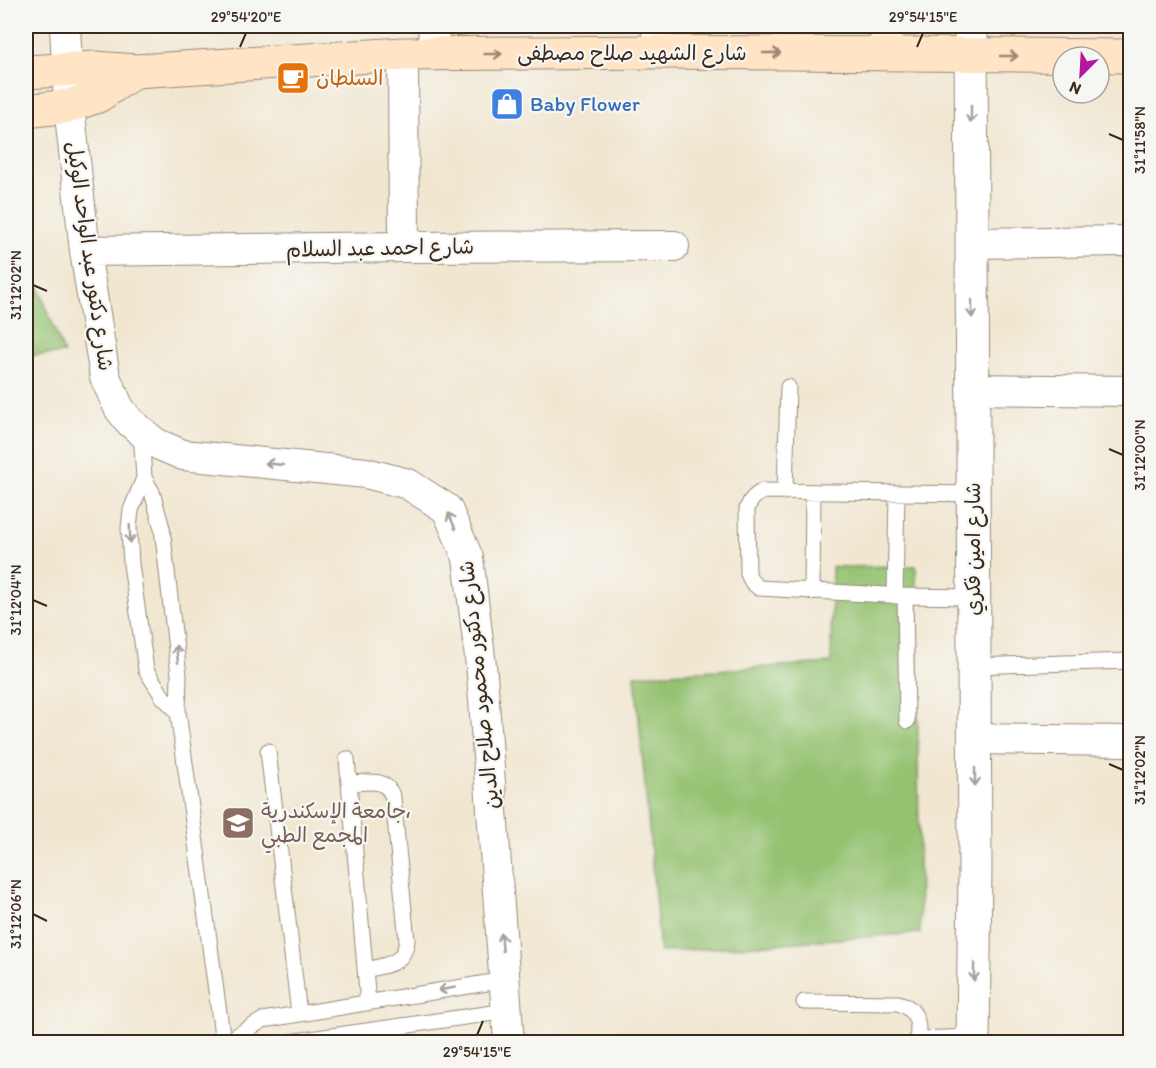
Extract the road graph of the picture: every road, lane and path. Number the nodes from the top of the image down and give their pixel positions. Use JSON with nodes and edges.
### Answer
{"nodes":[{"id":1,"x":65,"y":26,"type":"edge"},
{"id":2,"x":657,"y":39,"type":"edge"},
{"id":3,"x":434,"y":40,"type":"edge"},
{"id":4,"x":886,"y":40,"type":"edge"},
{"id":5,"x":971,"y":40,"type":"edge"},
{"id":6,"x":402,"y":54,"type":"junction"},
{"id":7,"x":1131,"y":56,"type":"edge"},
{"id":8,"x":67,"y":69,"type":"junction"},
{"id":9,"x":135,"y":71,"type":"junction"},
{"id":10,"x":26,"y":72,"type":"edge"},
{"id":11,"x":69,"y":106,"type":"junction"},
{"id":12,"x":26,"y":111,"type":"edge"},
{"id":13,"x":1131,"y":241,"type":"edge"},
{"id":14,"x":972,"y":243,"type":"junction"},
{"id":15,"x":674,"y":246,"type":"dead end"},
{"id":16,"x":404,"y":247,"type":"junction"},
{"id":17,"x":85,"y":251,"type":"junction"},
{"id":18,"x":788,"y":387,"type":"dead end"},
{"id":19,"x":973,"y":389,"type":"junction"},
{"id":20,"x":1131,"y":391,"type":"edge"},
{"id":21,"x":141,"y":431,"type":"junction"},
{"id":22,"x":144,"y":478,"type":"junction"},
{"id":23,"x":785,"y":492,"type":"junction"},
{"id":24,"x":813,"y":492,"type":"junction"},
{"id":25,"x":897,"y":493,"type":"junction"},
{"id":26,"x":973,"y":495,"type":"junction"},
{"id":27,"x":812,"y":592,"type":"junction"},
{"id":28,"x":900,"y":596,"type":"junction"},
{"id":29,"x":974,"y":597,"type":"junction"},
{"id":30,"x":1131,"y":661,"type":"edge"},
{"id":31,"x":974,"y":666,"type":"junction"},
{"id":32,"x":178,"y":712,"type":"junction"},
{"id":33,"x":907,"y":721,"type":"dead end"},
{"id":34,"x":975,"y":739,"type":"junction"},
{"id":35,"x":1131,"y":741,"type":"edge"},
{"id":36,"x":268,"y":751,"type":"dead end"},
{"id":37,"x":347,"y":759,"type":"dead end"},
{"id":38,"x":349,"y":783,"type":"junction"},
{"id":39,"x":366,"y":970,"type":"junction"},
{"id":40,"x":505,"y":980,"type":"junction"},
{"id":41,"x":804,"y":1002,"type":"dead end"},
{"id":42,"x":368,"y":1003,"type":"junction"},
{"id":43,"x":507,"y":1011,"type":"junction"},
{"id":44,"x":299,"y":1014,"type":"junction"},
{"id":45,"x":973,"y":1040,"type":"edge"},
{"id":46,"x":917,"y":1041,"type":"edge"},
{"id":47,"x":224,"y":1042,"type":"edge"},
{"id":48,"x":289,"y":1042,"type":"edge"},
{"id":49,"x":509,"y":1042,"type":"edge"}],
"edges":[{"from":1,"to":8,"type":"street","name":"شارع دكتور عبد الواحد الوكيل"},
{"from":3,"to":2,"type":"main road","name":"شارع الشهيد صلاح مصطفى","one_way":true},
{"from":2,"to":4,"type":"main road","name":"شارع الشهيد صلاح مصطفى","one_way":true},
{"from":3,"to":6,"type":"main road","name":"شارع الشهيد صلاح مصطفى"},
{"from":4,"to":5,"type":"main road","name":"شارع الشهيد صلاح مصطفى"},
{"from":5,"to":7,"type":"main road","name":"شارع الشهيد صلاح مصطفى","one_way":true},
{"from":5,"to":14,"type":"street","name":"شارع امين فكري","one_way":true},
{"from":6,"to":9,"type":"main road","name":"شارع الشهيد صلاح مصطفى"},
{"from":6,"to":16,"type":"street"},
{"from":8,"to":9,"type":"main road","name":"شارع الشهيد صلاح مصطفى"},
{"from":8,"to":10,"type":"main road","name":"شارع الشهيد صلاح مصطفى"},
{"from":8,"to":11,"type":"street","name":"شارع دكتور عبد الواحد الوكيل"},
{"from":9,"to":11,"type":"main road"},
{"from":11,"to":12,"type":"main road"},
{"from":11,"to":17,"type":"street","name":"شارع دكتور عبد الواحد الوكيل"},
{"from":13,"to":14,"type":"street"},
{"from":14,"to":19,"type":"street","name":"شارع امين فكري","one_way":true},
{"from":15,"to":16,"type":"street","name":"شارع احمد عبد السلام"},
{"from":16,"to":17,"type":"street","name":"شارع احمد عبد السلام"},
{"from":17,"to":21,"type":"street","name":"شارع دكتور عبد الواحد الوكيل"},
{"from":18,"to":23,"type":"lane"},
{"from":19,"to":20,"type":"street"},
{"from":19,"to":26,"type":"street","name":"شارع امين فكري"},
{"from":21,"to":22,"type":"lane"},
{"from":40,"to":21,"type":"street","name":"شارع دكتور محمود صلاح الدين","one_way":true},
{"from":32,"to":22,"type":"lane","one_way":true},
{"from":22,"to":32,"type":"lane","one_way":true},
{"from":23,"to":24,"type":"lane"},
{"from":23,"to":27,"type":"lane"},
{"from":24,"to":25,"type":"lane"},
{"from":24,"to":27,"type":"lane"},
{"from":25,"to":26,"type":"lane"},
{"from":25,"to":28,"type":"lane"},
{"from":26,"to":29,"type":"street","name":"شارع امين فكري"},
{"from":27,"to":28,"type":"lane"},
{"from":28,"to":29,"type":"lane"},
{"from":28,"to":33,"type":"lane"},
{"from":29,"to":31,"type":"street","name":"شارع امين فكري"},
{"from":30,"to":31,"type":"lane"},
{"from":31,"to":34,"type":"street","name":"شارع امين فكري"},
{"from":32,"to":47,"type":"lane"},
{"from":34,"to":35,"type":"street"},
{"from":34,"to":45,"type":"street","name":"شارع امين فكري","one_way":true},
{"from":36,"to":44,"type":"lane"},
{"from":37,"to":38,"type":"lane"},
{"from":38,"to":39,"type":"lane"},
{"from":38,"to":39,"type":"lane"},
{"from":39,"to":42,"type":"lane"},
{"from":40,"to":42,"type":"lane","one_way":true},
{"from":40,"to":43,"type":"street","name":"شارع دكتور محمود صلاح الدين"},
{"from":41,"to":46,"type":"lane"},
{"from":42,"to":44,"type":"lane"},
{"from":43,"to":48,"type":"lane"},
{"from":43,"to":49,"type":"street","name":"شارع دكتور محمود صلاح الدين"},
{"from":44,"to":47,"type":"lane"},
{"from":45,"to":46,"type":"lane"}]}
